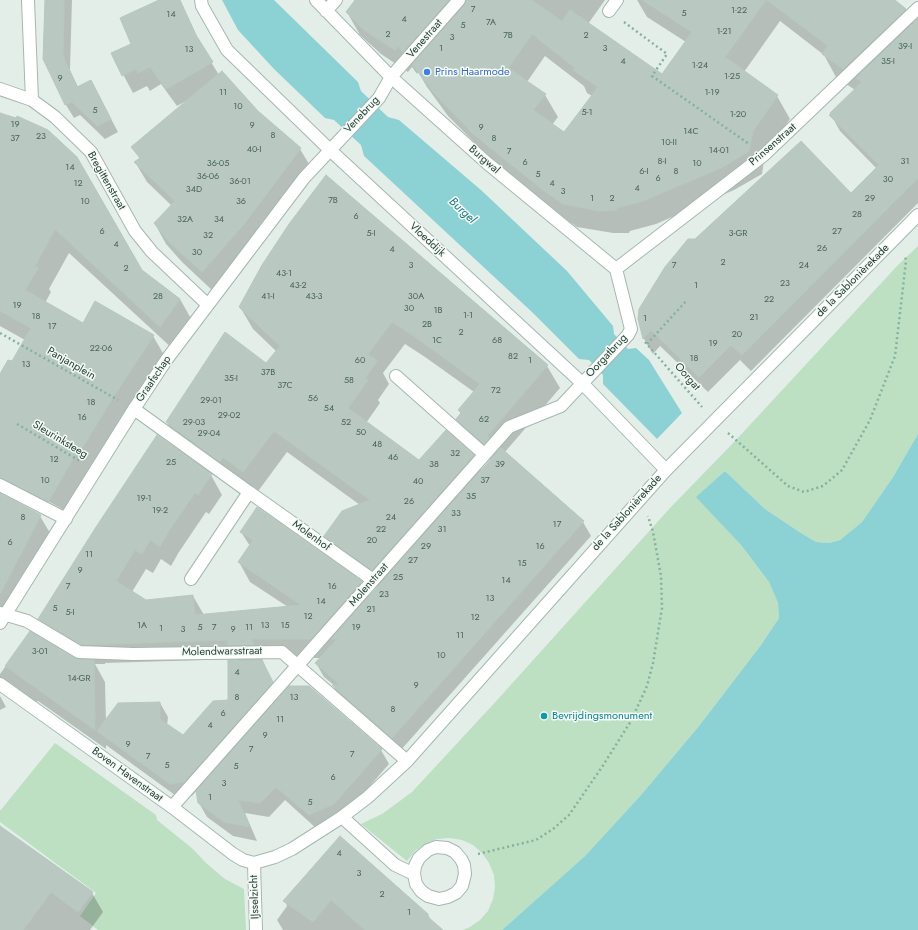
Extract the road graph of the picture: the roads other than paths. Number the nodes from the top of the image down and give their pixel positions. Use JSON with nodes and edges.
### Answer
{"nodes":[{"id":1,"x":28,"y":0,"type":"edge"},
{"id":2,"x":202,"y":0,"type":"edge"},
{"id":3,"x":316,"y":0,"type":"edge"},
{"id":4,"x":336,"y":0,"type":"edge"},
{"id":5,"x":460,"y":0,"type":"edge"},
{"id":6,"x":617,"y":0,"type":"edge"},
{"id":7,"x":918,"y":8,"type":"edge"},
{"id":8,"x":326,"y":11,"type":"junction"},
{"id":9,"x":609,"y":11,"type":"road end"},
{"id":10,"x":391,"y":77,"type":"junction"},
{"id":11,"x":0,"y":89,"type":"edge"},
{"id":12,"x":32,"y":100,"type":"junction"},
{"id":13,"x":330,"y":150,"type":"junction"},
{"id":14,"x":918,"y":215,"type":"edge"},
{"id":15,"x":616,"y":269,"type":"junction"},
{"id":16,"x":208,"y":305,"type":"junction"},
{"id":17,"x":396,"y":376,"type":"dead end"},
{"id":18,"x":582,"y":383,"type":"junction"},
{"id":19,"x":134,"y":409,"type":"junction"},
{"id":20,"x":484,"y":454,"type":"junction"},
{"id":21,"x":666,"y":470,"type":"junction"},
{"id":22,"x":0,"y":485,"type":"edge"},
{"id":23,"x":249,"y":492,"type":"junction"},
{"id":24,"x":66,"y":519,"type":"junction"},
{"id":25,"x":191,"y":579,"type":"dead end"},
{"id":26,"x":373,"y":580,"type":"junction"},
{"id":27,"x":2,"y":617,"type":"edge"},
{"id":28,"x":298,"y":665,"type":"junction"},
{"id":29,"x":0,"y":684,"type":"edge"},
{"id":30,"x":407,"y":761,"type":"junction"},
{"id":31,"x":172,"y":807,"type":"junction"},
{"id":32,"x":342,"y":817,"type":"junction"},
{"id":33,"x":254,"y":863,"type":"junction"},
{"id":34,"x":414,"y":874,"type":"junction"},
{"id":35,"x":256,"y":930,"type":"edge"}],
"edges":[{"from":1,"to":12,"type":"street"},
{"from":2,"to":13,"type":"street","name":"Vloeddijk"},
{"from":3,"to":8,"type":"street","name":"Burgwal"},
{"from":4,"to":8,"type":"street"},
{"from":5,"to":10,"type":"street","name":"Venestraat"},
{"from":6,"to":9,"type":"street"},
{"from":7,"to":15,"type":"street","name":"Prinsenstraat"},
{"from":8,"to":10,"type":"street","name":"Burgwal"},
{"from":10,"to":13,"type":"street","name":"Venebrug"},
{"from":10,"to":15,"type":"street","name":"Burgwal"},
{"from":11,"to":12,"type":"street","name":"Bregittenstraat"},
{"from":12,"to":16,"type":"street","name":"Bregittenstraat"},
{"from":13,"to":16,"type":"street","name":"Graafschap"},
{"from":13,"to":18,"type":"street","name":"Vloeddijk"},
{"from":14,"to":21,"type":"street","name":"de la Sablonièrekade"},
{"from":15,"to":18,"type":"street","name":"Oorgatbrug"},
{"from":16,"to":19,"type":"street","name":"Graafschap"},
{"from":17,"to":20,"type":"street"},
{"from":18,"to":20,"type":"street","name":"Molenstraat"},
{"from":18,"to":21,"type":"street","name":"Vloeddijk"},
{"from":19,"to":23,"type":"street","name":"Molenhof"},
{"from":19,"to":24,"type":"street","name":"Graafschap"},
{"from":20,"to":26,"type":"street","name":"Molenstraat"},
{"from":21,"to":30,"type":"street","name":"de la Sablonièrekade"},
{"from":22,"to":24,"type":"street"},
{"from":23,"to":25,"type":"street"},
{"from":23,"to":26,"type":"street","name":"Molenhof"},
{"from":24,"to":27,"type":"street","name":"Graafschap"},
{"from":26,"to":28,"type":"street","name":"Molenstraat"},
{"from":27,"to":28,"type":"street","name":"Molendwarsstraat"},
{"from":28,"to":30,"type":"street","name":"Molendwarsstraat"},
{"from":28,"to":31,"type":"street","name":"Molenstraat"},
{"from":29,"to":31,"type":"street","name":"Boven Havenstraat"},
{"from":30,"to":32,"type":"street","name":"de la Sablonièrekade"},
{"from":31,"to":33,"type":"street","name":"Boven Havenstraat"},
{"from":32,"to":33,"type":"street","name":"de la Sablonièrekade"},
{"from":32,"to":34,"type":"street"},
{"from":33,"to":35,"type":"street","name":"IJsselzicht"},
{"from":34,"to":34,"type":"street"}]}
